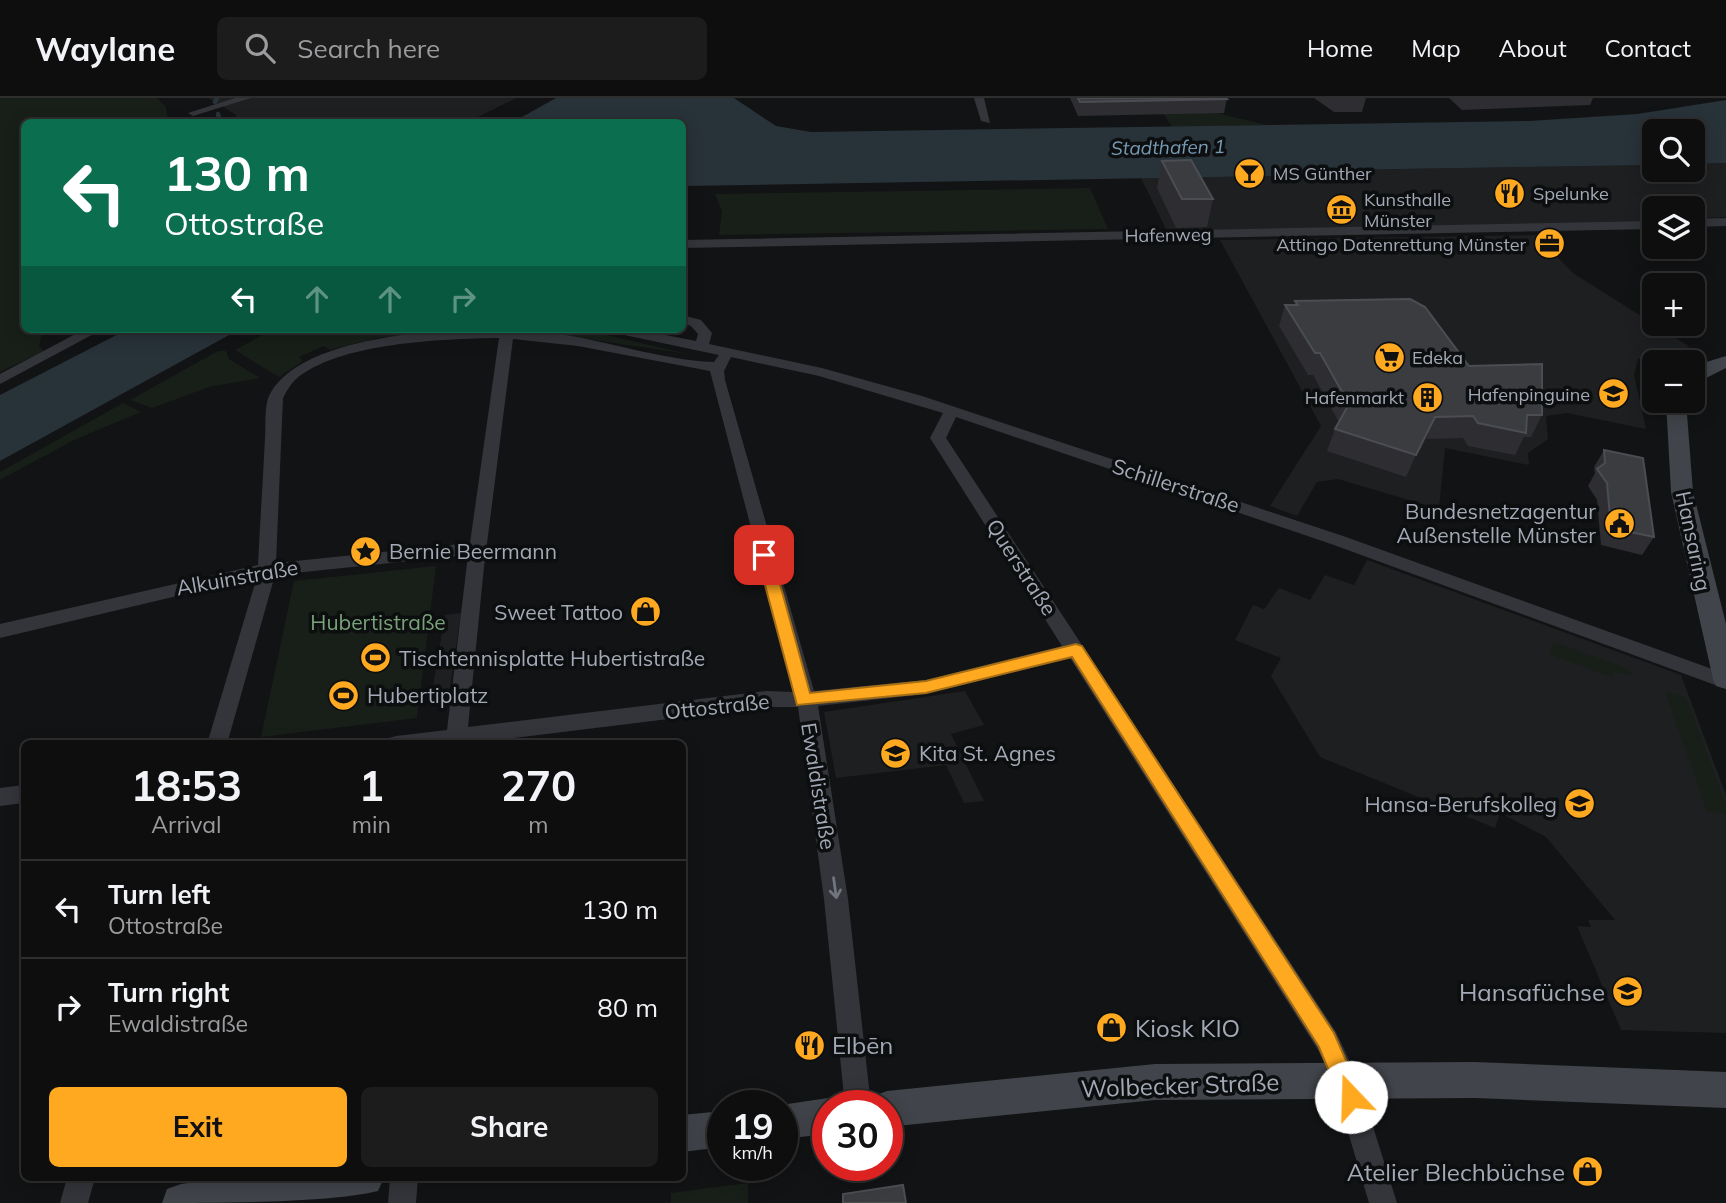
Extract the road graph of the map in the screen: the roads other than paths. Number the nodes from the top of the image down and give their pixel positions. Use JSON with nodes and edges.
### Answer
{"nodes":[{"id":1,"x":183,"y":98,"type":"edge"},
{"id":2,"x":246,"y":98,"type":"edge"},
{"id":3,"x":979,"y":98,"type":"edge"},
{"id":4,"x":194,"y":118,"type":"edge"},
{"id":5,"x":986,"y":121,"type":"dead end"},
{"id":6,"x":1726,"y":222,"type":"edge"},
{"id":7,"x":1705,"y":223,"type":"edge"},
{"id":8,"x":1642,"y":225,"type":"edge"},
{"id":9,"x":686,"y":244,"type":"edge"},
{"id":10,"x":686,"y":320,"type":"edge"},
{"id":11,"x":88,"y":333,"type":"edge"},
{"id":12,"x":633,"y":333,"type":"edge"},
{"id":13,"x":507,"y":334,"type":"junction"},
{"id":14,"x":701,"y":348,"type":"junction"},
{"id":15,"x":723,"y":360,"type":"junction"},
{"id":16,"x":1726,"y":362,"type":"edge"},
{"id":17,"x":1705,"y":371,"type":"edge"},
{"id":18,"x":0,"y":380,"type":"edge"},
{"id":19,"x":952,"y":411,"type":"junction"},
{"id":20,"x":1677,"y":413,"type":"edge"},
{"id":21,"x":478,"y":548,"type":"junction"},
{"id":22,"x":266,"y":570,"type":"junction"},
{"id":23,"x":0,"y":631,"type":"edge"},
{"id":24,"x":1076,"y":650,"type":"junction"},
{"id":25,"x":1726,"y":680,"type":"edge"},
{"id":26,"x":803,"y":700,"type":"junction"},
{"id":27,"x":217,"y":740,"type":"edge"},
{"id":28,"x":456,"y":740,"type":"edge"},
{"id":29,"x":21,"y":794,"type":"edge"},
{"id":30,"x":0,"y":797,"type":"edge"},
{"id":31,"x":1345,"y":1079,"type":"junction"},
{"id":32,"x":856,"y":1090,"type":"edge"},
{"id":33,"x":1726,"y":1090,"type":"edge"},
{"id":34,"x":903,"y":1107,"type":"edge"},
{"id":35,"x":707,"y":1131,"type":"edge"},
{"id":36,"x":686,"y":1134,"type":"edge"},
{"id":37,"x":80,"y":1181,"type":"edge"},
{"id":38,"x":343,"y":1181,"type":"edge"},
{"id":39,"x":404,"y":1181,"type":"edge"},
{"id":40,"x":74,"y":1203,"type":"edge"},
{"id":41,"x":181,"y":1203,"type":"edge"},
{"id":42,"x":402,"y":1203,"type":"edge"},
{"id":43,"x":1383,"y":1203,"type":"edge"}],
"edges":[{"from":1,"to":4,"type":"street"},
{"from":2,"to":4,"type":"street"},
{"from":3,"to":5,"type":"street"},
{"from":6,"to":7,"type":"street"},
{"from":8,"to":9,"type":"street","name":"Hafenweg"},
{"from":10,"to":14,"type":"street"},
{"from":11,"to":18,"type":"street"},
{"from":12,"to":14,"type":"street","name":"Schillerstraße"},
{"from":13,"to":15,"type":"street","name":"Schillerstraße"},
{"from":13,"to":21,"type":"street"},
{"from":13,"to":22,"type":"street","name":"Schillerstraße"},
{"from":14,"to":15,"type":"street","name":"Schillerstraße"},
{"from":15,"to":19,"type":"street","name":"Schillerstraße"},
{"from":15,"to":26,"type":"street","name":"Ewaldistraße"},
{"from":16,"to":17,"type":"main road"},
{"from":19,"to":24,"type":"street","name":"Querstraße"},
{"from":19,"to":25,"type":"street","name":"Schillerstraße"},
{"from":20,"to":25,"type":"main road","name":"Hansaring"},
{"from":21,"to":22,"type":"street","name":"Alkuinstraße"},
{"from":21,"to":28,"type":"street"},
{"from":22,"to":23,"type":"street","name":"Alkuinstraße"},
{"from":22,"to":27,"type":"street"},
{"from":24,"to":26,"type":"street","name":"Ottostraße"},
{"from":24,"to":31,"type":"street","name":"Querstraße"},
{"from":26,"to":28,"type":"street","name":"Ottostraße"},
{"from":26,"to":32,"type":"street","name":"Ewaldistraße","one_way":true},
{"from":29,"to":30,"type":"street"},
{"from":31,"to":33,"type":"main road","name":"Wolbecker Straße"},
{"from":31,"to":34,"type":"main road","name":"Wolbecker Straße"},
{"from":31,"to":43,"type":"street","name":"Querstraße"},
{"from":35,"to":36,"type":"main road"},
{"from":37,"to":40,"type":"street"},
{"from":38,"to":41,"type":"main road"},
{"from":39,"to":42,"type":"street"}]}
